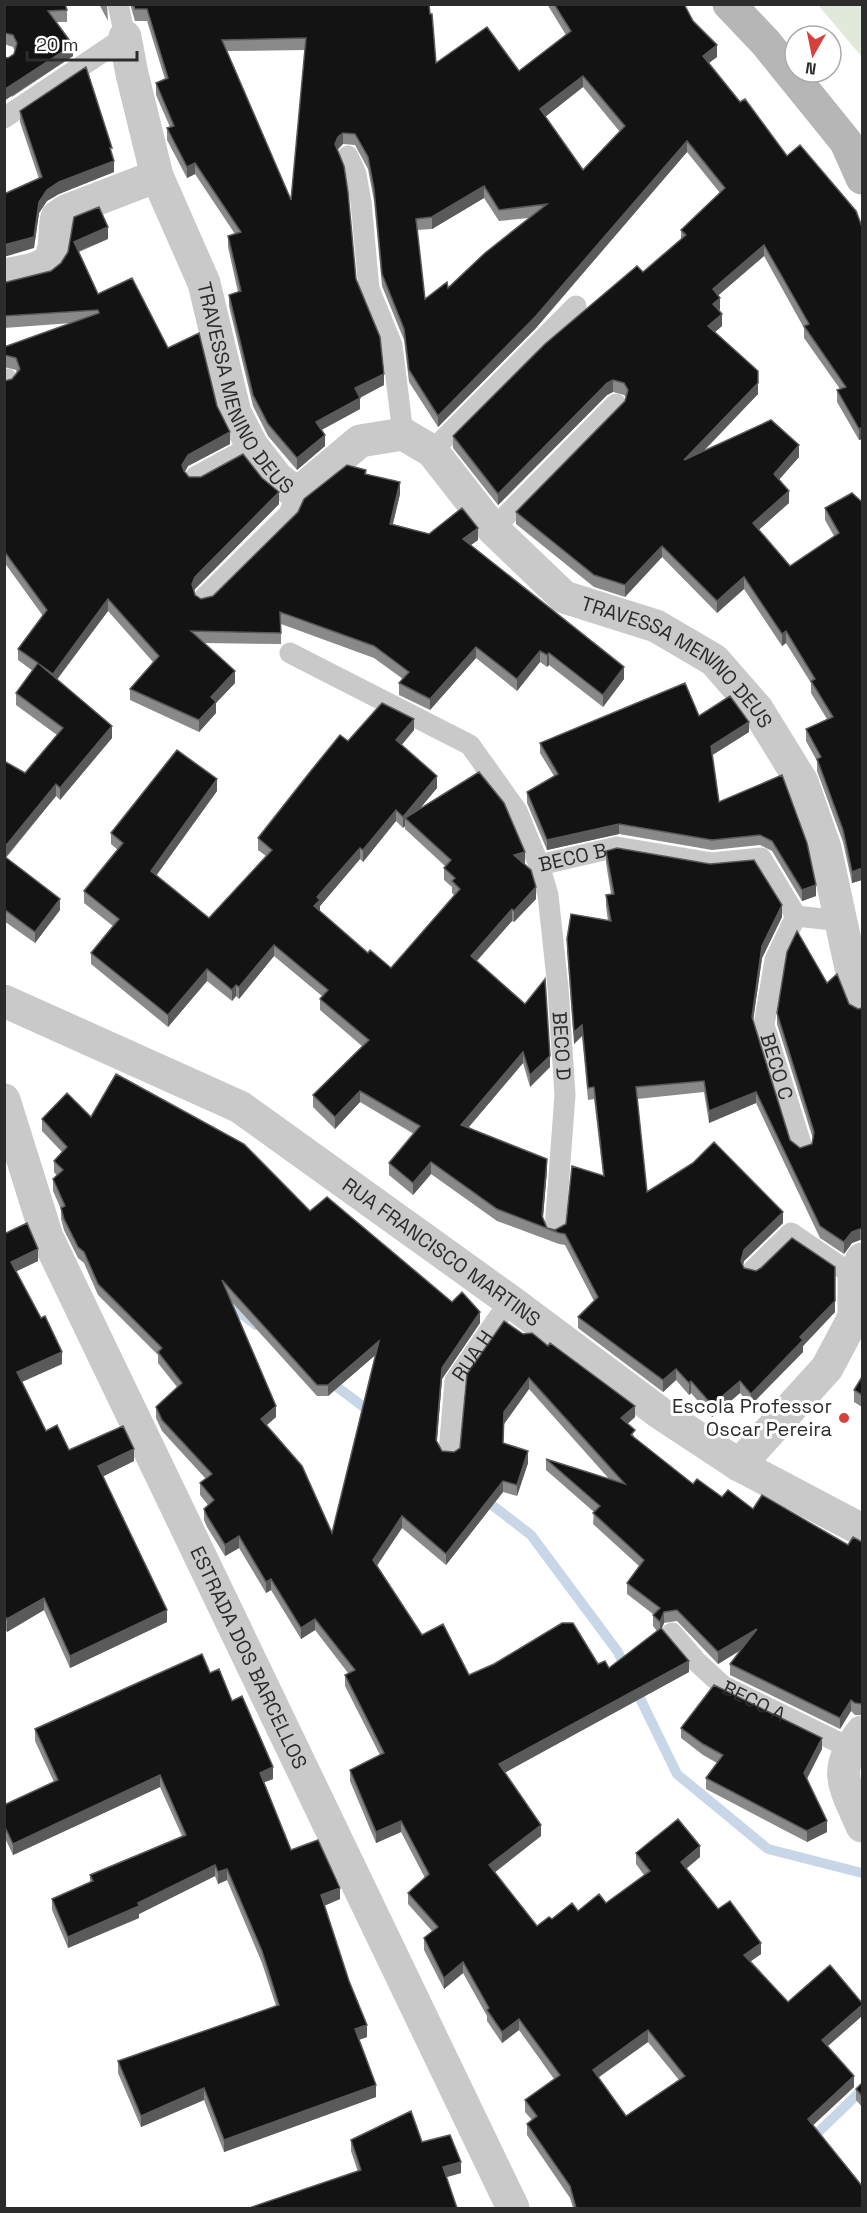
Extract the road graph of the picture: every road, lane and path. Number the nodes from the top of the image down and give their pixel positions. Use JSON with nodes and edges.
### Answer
{"nodes":[{"id":1,"x":118,"y":4,"type":"edge"},
{"id":2,"x":729,"y":4,"type":"edge"},
{"id":3,"x":125,"y":37,"type":"junction"},
{"id":4,"x":4,"y":118,"type":"edge"},
{"id":5,"x":348,"y":156,"type":"dead end"},
{"id":6,"x":157,"y":176,"type":"junction"},
{"id":7,"x":862,"y":178,"type":"edge"},
{"id":8,"x":4,"y":275,"type":"edge"},
{"id":9,"x":576,"y":306,"type":"dead end"},
{"id":10,"x":616,"y":404,"type":"dead end"},
{"id":11,"x":403,"y":434,"type":"junction"},
{"id":12,"x":252,"y":446,"type":"junction"},
{"id":13,"x":432,"y":451,"type":"junction"},
{"id":14,"x":195,"y":477,"type":"edge"},
{"id":15,"x":297,"y":494,"type":"junction"},
{"id":16,"x":494,"y":529,"type":"junction"},
{"id":17,"x":204,"y":598,"type":"edge"},
{"id":18,"x":290,"y":653,"type":"dead end"},
{"id":19,"x":539,"y":864,"type":"junction"},
{"id":20,"x":796,"y":916,"type":"junction"},
{"id":21,"x":842,"y":921,"type":"junction"},
{"id":22,"x":4,"y":1001,"type":"edge"},
{"id":23,"x":862,"y":1002,"type":"edge"},
{"id":24,"x":4,"y":1100,"type":"edge"},
{"id":25,"x":802,"y":1147,"type":"edge"},
{"id":26,"x":555,"y":1228,"type":"edge"},
{"id":27,"x":858,"y":1268,"type":"edge"},
{"id":28,"x":753,"y":1270,"type":"edge"},
{"id":29,"x":510,"y":1301,"type":"junction"},
{"id":30,"x":449,"y":1452,"type":"edge"},
{"id":31,"x":739,"y":1465,"type":"junction"},
{"id":32,"x":862,"y":1530,"type":"edge"},
{"id":33,"x":672,"y":1633,"type":"dead end"},
{"id":34,"x":856,"y":1740,"type":"edge"},
{"id":35,"x":862,"y":1826,"type":"edge"},
{"id":36,"x":513,"y":2208,"type":"edge"}],
"edges":[{"from":1,"to":3,"type":"lane"},
{"from":2,"to":7,"type":"main road"},
{"from":3,"to":4,"type":"lane"},
{"from":3,"to":6,"type":"street","name":"TRAVESSA MENINO DEUS"},
{"from":5,"to":11,"type":"lane"},
{"from":6,"to":8,"type":"street"},
{"from":6,"to":12,"type":"street","name":"TRAVESSA MENINO DEUS"},
{"from":9,"to":13,"type":"lane"},
{"from":10,"to":16,"type":"lane"},
{"from":11,"to":13,"type":"street","name":"TRAVESSA MENINO DEUS"},
{"from":11,"to":15,"type":"street","name":"TRAVESSA MENINO DEUS"},
{"from":12,"to":14,"type":"lane"},
{"from":12,"to":15,"type":"street","name":"TRAVESSA MENINO DEUS"},
{"from":13,"to":16,"type":"street","name":"TRAVESSA MENINO DEUS"},
{"from":15,"to":17,"type":"lane"},
{"from":16,"to":21,"type":"street","name":"TRAVESSA MENINO DEUS"},
{"from":18,"to":19,"type":"lane","name":"BECO B"},
{"from":19,"to":20,"type":"lane","name":"BECO B"},
{"from":19,"to":26,"type":"lane","name":"BECO D"},
{"from":20,"to":21,"type":"lane"},
{"from":20,"to":25,"type":"lane","name":"BECO C"},
{"from":21,"to":23,"type":"street","name":"TRAVESSA MENINO DEUS"},
{"from":22,"to":29,"type":"street","name":"RUA FRANCISCO MARTINS"},
{"from":24,"to":36,"type":"street","name":"ESTRADA DOS BARCELLOS"},
{"from":27,"to":28,"type":"lane"},
{"from":27,"to":31,"type":"street"},
{"from":29,"to":30,"type":"lane","name":"RUA H"},
{"from":29,"to":31,"type":"street","name":"RUA FRANCISCO MARTINS"},
{"from":31,"to":32,"type":"street","name":"RUA FRANCISCO MARTINS"},
{"from":33,"to":34,"type":"lane","name":"BECO A"},
{"from":34,"to":35,"type":"street"}]}
